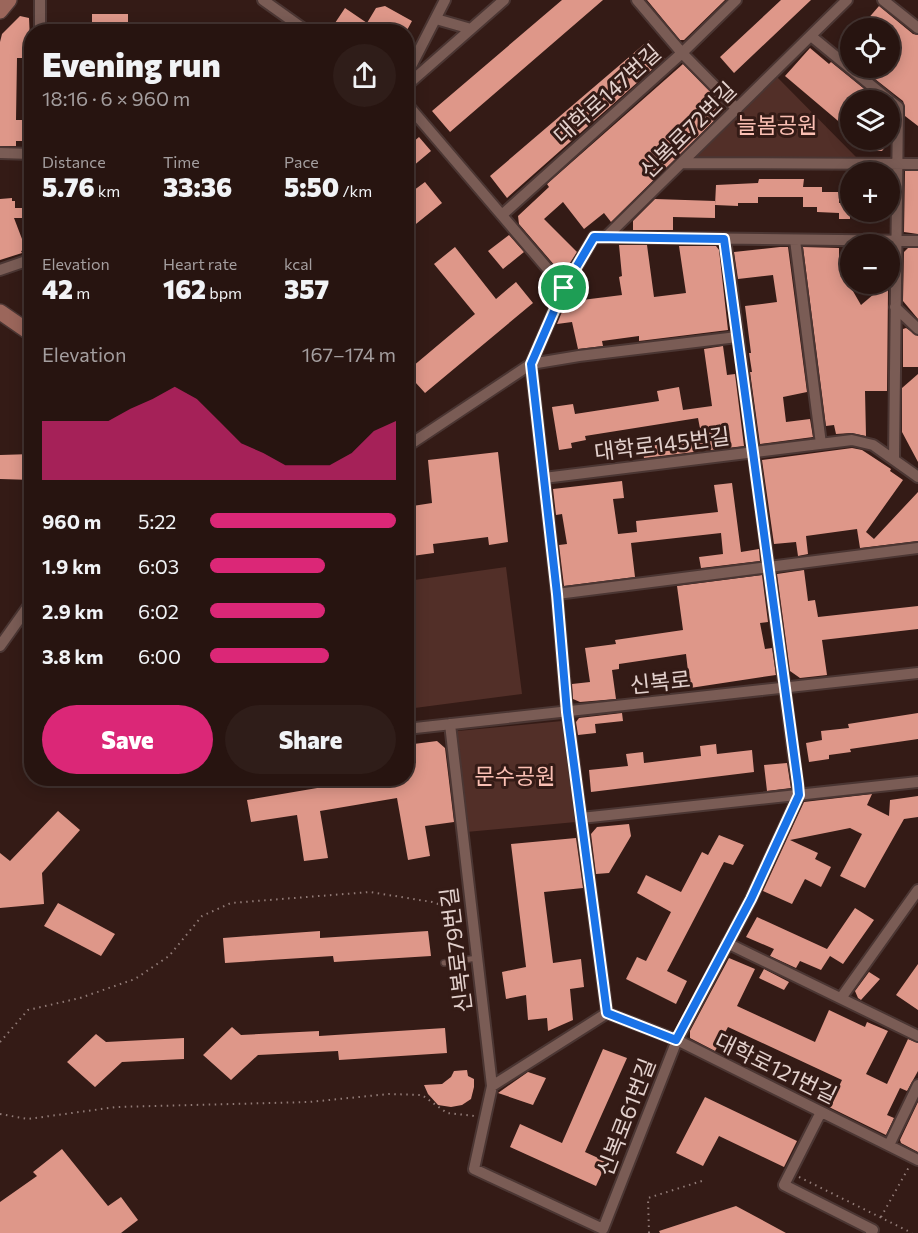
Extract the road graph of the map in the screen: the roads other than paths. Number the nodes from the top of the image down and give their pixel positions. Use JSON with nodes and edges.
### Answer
{"nodes":[{"id":1,"x":9,"y":0,"type":"edge"},
{"id":2,"x":40,"y":0,"type":"edge"},
{"id":3,"x":264,"y":0,"type":"edge"},
{"id":4,"x":446,"y":0,"type":"edge"},
{"id":5,"x":504,"y":0,"type":"edge"},
{"id":6,"x":637,"y":0,"type":"edge"},
{"id":7,"x":736,"y":0,"type":"edge"},
{"id":8,"x":847,"y":0,"type":"edge"},
{"id":9,"x":883,"y":0,"type":"edge"},
{"id":10,"x":0,"y":11,"type":"edge"},
{"id":11,"x":436,"y":20,"type":"junction"},
{"id":12,"x":40,"y":24,"type":"edge"},
{"id":13,"x":297,"y":24,"type":"edge"},
{"id":14,"x":918,"y":28,"type":"edge"},
{"id":15,"x":471,"y":29,"type":"junction"},
{"id":16,"x":811,"y":36,"type":"junction"},
{"id":17,"x":682,"y":53,"type":"junction"},
{"id":18,"x":414,"y":61,"type":"edge"},
{"id":19,"x":414,"y":79,"type":"edge"},
{"id":20,"x":876,"y":90,"type":"edge"},
{"id":21,"x":737,"y":109,"type":"junction"},
{"id":22,"x":414,"y":112,"type":"edge"},
{"id":23,"x":0,"y":153,"type":"edge"},
{"id":24,"x":24,"y":154,"type":"edge"},
{"id":25,"x":681,"y":164,"type":"junction"},
{"id":26,"x":840,"y":164,"type":"edge"},
{"id":27,"x":900,"y":164,"type":"edge"},
{"id":28,"x":918,"y":164,"type":"edge"},
{"id":29,"x":503,"y":214,"type":"junction"},
{"id":30,"x":606,"y":237,"type":"junction"},
{"id":31,"x":724,"y":239,"type":"junction"},
{"id":32,"x":795,"y":240,"type":"junction"},
{"id":33,"x":840,"y":240,"type":"edge"},
{"id":34,"x":900,"y":241,"type":"edge"},
{"id":35,"x":918,"y":241,"type":"edge"},
{"id":36,"x":24,"y":262,"type":"edge"},
{"id":37,"x":0,"y":270,"type":"edge"},
{"id":38,"x":564,"y":288,"type":"junction"},
{"id":39,"x":895,"y":294,"type":"edge"},
{"id":40,"x":895,"y":307,"type":"junction"},
{"id":41,"x":0,"y":312,"type":"edge"},
{"id":42,"x":24,"y":328,"type":"edge"},
{"id":43,"x":918,"y":329,"type":"edge"},
{"id":44,"x":737,"y":337,"type":"junction"},
{"id":45,"x":531,"y":364,"type":"junction"},
{"id":46,"x":414,"y":442,"type":"edge"},
{"id":47,"x":821,"y":444,"type":"junction"},
{"id":48,"x":753,"y":452,"type":"junction"},
{"id":49,"x":894,"y":460,"type":"junction"},
{"id":50,"x":918,"y":477,"type":"edge"},
{"id":51,"x":544,"y":478,"type":"junction"},
{"id":52,"x":918,"y":548,"type":"edge"},
{"id":53,"x":769,"y":567,"type":"junction"},
{"id":54,"x":557,"y":594,"type":"junction"},
{"id":55,"x":24,"y":612,"type":"edge"},
{"id":56,"x":1,"y":642,"type":"edge"},
{"id":57,"x":918,"y":673,"type":"edge"},
{"id":58,"x":785,"y":688,"type":"junction"},
{"id":59,"x":567,"y":712,"type":"junction"},
{"id":60,"x":450,"y":724,"type":"junction"},
{"id":61,"x":414,"y":728,"type":"edge"},
{"id":62,"x":918,"y":782,"type":"edge"},
{"id":63,"x":799,"y":795,"type":"junction"},
{"id":64,"x":581,"y":818,"type":"junction"},
{"id":65,"x":918,"y":890,"type":"edge"},
{"id":66,"x":727,"y":944,"type":"junction"},
{"id":67,"x":477,"y":958,"type":"junction"},
{"id":68,"x":444,"y":963,"type":"dead end"},
{"id":69,"x":841,"y":998,"type":"junction"},
{"id":70,"x":607,"y":1013,"type":"junction"},
{"id":71,"x":918,"y":1036,"type":"edge"},
{"id":72,"x":676,"y":1040,"type":"junction"},
{"id":73,"x":918,"y":1085,"type":"edge"},
{"id":74,"x":492,"y":1086,"type":"junction"},
{"id":75,"x":821,"y":1112,"type":"junction"},
{"id":76,"x":889,"y":1145,"type":"junction"},
{"id":77,"x":916,"y":1159,"type":"edge"},
{"id":78,"x":474,"y":1169,"type":"joint"},
{"id":79,"x":872,"y":1231,"type":"edge"}],
"edges":[{"from":1,"to":10,"type":"main road"},
{"from":2,"to":12,"type":"street"},
{"from":3,"to":13,"type":"street"},
{"from":4,"to":11,"type":"street"},
{"from":5,"to":15,"type":"street"},
{"from":6,"to":17,"type":"street"},
{"from":7,"to":17,"type":"street","name":"대학로147번길"},
{"from":8,"to":16,"type":"street","name":"신복로72번길"},
{"from":9,"to":14,"type":"street"},
{"from":11,"to":15,"type":"street"},
{"from":11,"to":18,"type":"street"},
{"from":15,"to":19,"type":"street"},
{"from":16,"to":20,"type":"street"},
{"from":16,"to":21,"type":"street","name":"신복로72번길"},
{"from":17,"to":21,"type":"street"},
{"from":17,"to":29,"type":"street","name":"대학로147번길"},
{"from":21,"to":25,"type":"street","name":"신복로72번길"},
{"from":22,"to":29,"type":"street"},
{"from":23,"to":24,"type":"street"},
{"from":25,"to":26,"type":"street"},
{"from":25,"to":30,"type":"street","name":"신복로72번길"},
{"from":27,"to":28,"type":"street"},
{"from":29,"to":38,"type":"street"},
{"from":30,"to":31,"type":"street"},
{"from":30,"to":38,"type":"street","name":"신복로72번길"},
{"from":31,"to":32,"type":"street"},
{"from":31,"to":44,"type":"street"},
{"from":32,"to":33,"type":"street"},
{"from":32,"to":47,"type":"street"},
{"from":34,"to":35,"type":"street"},
{"from":36,"to":37,"type":"street"},
{"from":38,"to":45,"type":"street","name":"신복로72번길"},
{"from":39,"to":40,"type":"street"},
{"from":40,"to":43,"type":"street"},
{"from":40,"to":49,"type":"street"},
{"from":41,"to":42,"type":"main road"},
{"from":44,"to":45,"type":"street"},
{"from":44,"to":48,"type":"street"},
{"from":45,"to":46,"type":"street"},
{"from":45,"to":51,"type":"street","name":"신복로72번길"},
{"from":47,"to":48,"type":"street","name":"대학로145번길"},
{"from":47,"to":49,"type":"street","name":"대학로145번길"},
{"from":48,"to":51,"type":"street","name":"대학로145번길"},
{"from":48,"to":53,"type":"street"},
{"from":49,"to":50,"type":"street","name":"대학로145번길"},
{"from":51,"to":54,"type":"street","name":"신복로72번길"},
{"from":52,"to":53,"type":"street"},
{"from":53,"to":54,"type":"street"},
{"from":53,"to":58,"type":"street"},
{"from":54,"to":59,"type":"street","name":"신복로72번길"},
{"from":55,"to":56,"type":"street"},
{"from":57,"to":58,"type":"street","name":"신복로"},
{"from":58,"to":59,"type":"street","name":"신복로"},
{"from":58,"to":63,"type":"street"},
{"from":59,"to":60,"type":"street","name":"신복로"},
{"from":59,"to":64,"type":"street","name":"신복로72번길"},
{"from":60,"to":61,"type":"street","name":"신복로"},
{"from":60,"to":67,"type":"street","name":"신복로79번길"},
{"from":62,"to":63,"type":"street"},
{"from":63,"to":64,"type":"street"},
{"from":63,"to":66,"type":"street","name":"신복로61번길"},
{"from":64,"to":70,"type":"street","name":"신복로72번길"},
{"from":65,"to":69,"type":"street"},
{"from":66,"to":69,"type":"street"},
{"from":66,"to":72,"type":"street","name":"신복로61번길"},
{"from":67,"to":68,"type":"lane"},
{"from":67,"to":74,"type":"street","name":"신복로79번길"},
{"from":69,"to":71,"type":"street"},
{"from":70,"to":72,"type":"street","name":"대학로121번길"},
{"from":70,"to":74,"type":"street"},
{"from":72,"to":75,"type":"street","name":"대학로121번길"},
{"from":72,"to":78,"type":"street","name":"신복로61번길"},
{"from":73,"to":76,"type":"street"},
{"from":74,"to":78,"type":"street","name":"신복로79번길"},
{"from":75,"to":76,"type":"street","name":"대학로121번길"},
{"from":75,"to":79,"type":"street"},
{"from":76,"to":77,"type":"street","name":"대학로121번길"}]}
